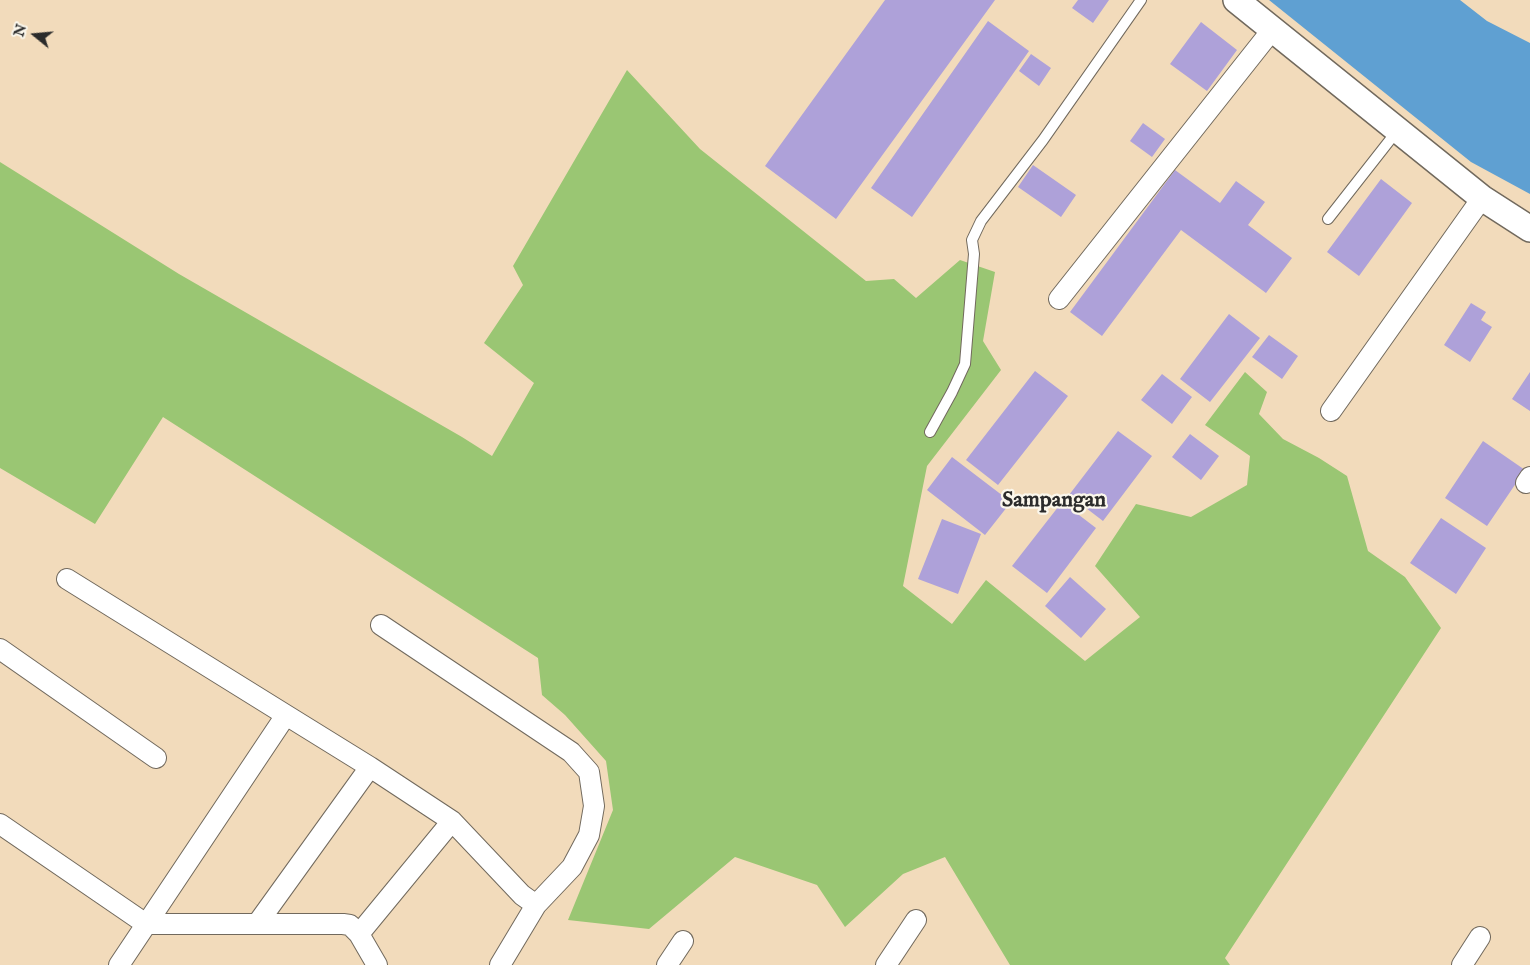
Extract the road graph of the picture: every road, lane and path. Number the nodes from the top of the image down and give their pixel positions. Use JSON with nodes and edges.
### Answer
{"nodes":[{"id":1,"x":1141,"y":0,"type":"edge"},
{"id":2,"x":1236,"y":0,"type":"edge"},
{"id":3,"x":1272,"y":30,"type":"junction"},
{"id":4,"x":1397,"y":131,"type":"junction"},
{"id":5,"x":1482,"y":198,"type":"junction"},
{"id":6,"x":1328,"y":219,"type":"dead end"},
{"id":7,"x":1530,"y":229,"type":"edge"},
{"id":8,"x":1059,"y":299,"type":"dead end"},
{"id":9,"x":1331,"y":411,"type":"dead end"},
{"id":10,"x":930,"y":432,"type":"dead end"},
{"id":11,"x":67,"y":579,"type":"dead end"},
{"id":12,"x":381,"y":625,"type":"dead end"},
{"id":13,"x":0,"y":649,"type":"edge"},
{"id":14,"x":286,"y":715,"type":"junction"},
{"id":15,"x":156,"y":758,"type":"dead end"},
{"id":16,"x":370,"y":767,"type":"junction"},
{"id":17,"x":452,"y":821,"type":"junction"},
{"id":18,"x":0,"y":824,"type":"edge"},
{"id":19,"x":536,"y":905,"type":"junction"},
{"id":20,"x":916,"y":920,"type":"dead end"},
{"id":21,"x":146,"y":924,"type":"junction"},
{"id":22,"x":257,"y":924,"type":"junction"},
{"id":23,"x":360,"y":934,"type":"junction"},
{"id":24,"x":1480,"y":937,"type":"dead end"},
{"id":25,"x":683,"y":941,"type":"dead end"},
{"id":26,"x":119,"y":965,"type":"edge"},
{"id":27,"x":377,"y":965,"type":"edge"},
{"id":28,"x":500,"y":965,"type":"edge"},
{"id":29,"x":667,"y":965,"type":"edge"},
{"id":30,"x":886,"y":965,"type":"edge"},
{"id":31,"x":1462,"y":965,"type":"edge"}],
"edges":[{"from":1,"to":10,"type":"lane"},
{"from":2,"to":3,"type":"street"},
{"from":3,"to":4,"type":"street"},
{"from":3,"to":8,"type":"street"},
{"from":4,"to":5,"type":"street"},
{"from":4,"to":6,"type":"lane"},
{"from":5,"to":7,"type":"street"},
{"from":5,"to":9,"type":"street"},
{"from":11,"to":14,"type":"street"},
{"from":12,"to":19,"type":"street"},
{"from":13,"to":15,"type":"street"},
{"from":14,"to":16,"type":"street"},
{"from":14,"to":21,"type":"street"},
{"from":16,"to":17,"type":"street"},
{"from":16,"to":22,"type":"street"},
{"from":17,"to":19,"type":"street"},
{"from":17,"to":23,"type":"street"},
{"from":18,"to":21,"type":"street"},
{"from":19,"to":28,"type":"street"},
{"from":20,"to":30,"type":"street"},
{"from":21,"to":22,"type":"street"},
{"from":21,"to":26,"type":"street"},
{"from":22,"to":23,"type":"street"},
{"from":23,"to":27,"type":"street"},
{"from":24,"to":31,"type":"street"},
{"from":25,"to":29,"type":"street"}]}
